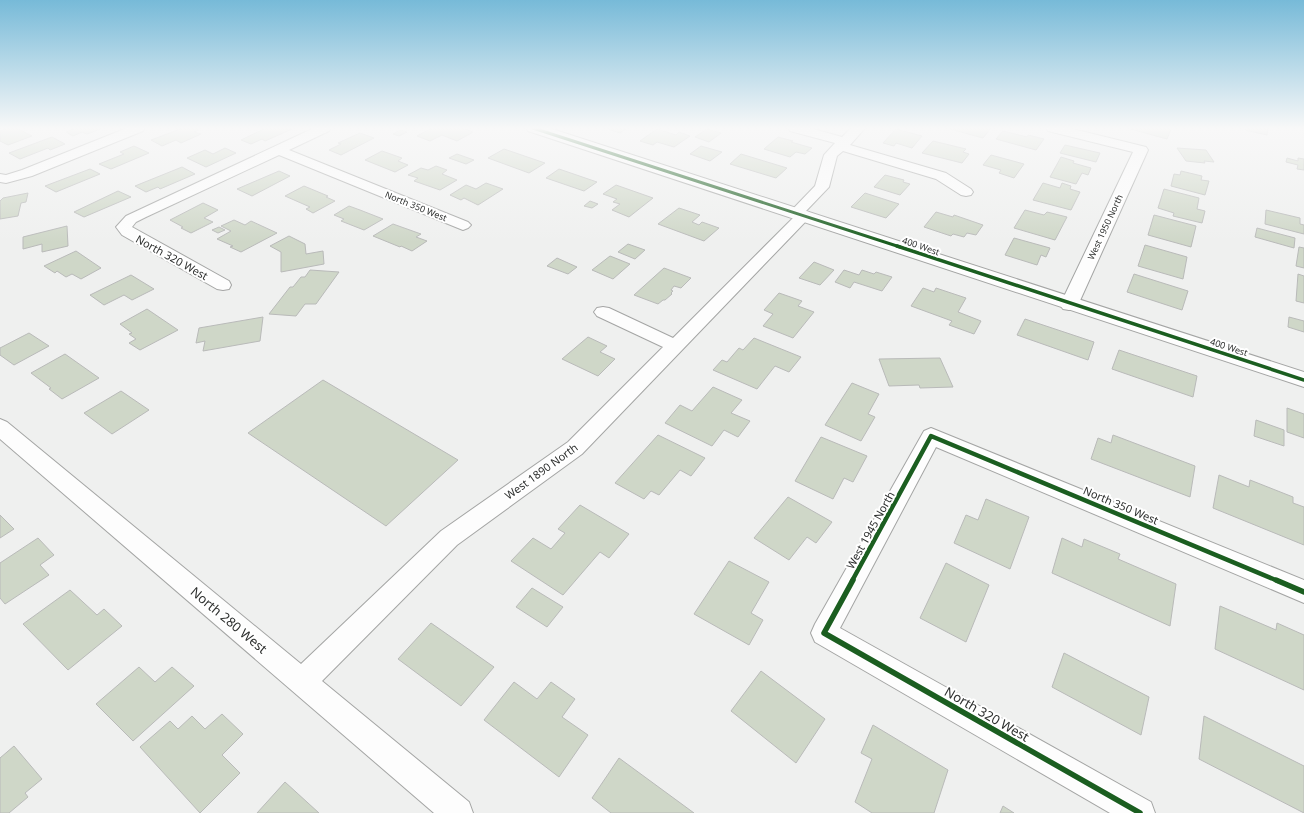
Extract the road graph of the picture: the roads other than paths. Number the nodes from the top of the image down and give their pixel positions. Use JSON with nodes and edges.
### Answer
{"nodes":[{"id":1,"x":45,"y":166,"type":"edge"},
{"id":2,"x":245,"y":166,"type":"edge"},
{"id":3,"x":319,"y":166,"type":"edge"},
{"id":4,"x":651,"y":166,"type":"edge"},
{"id":5,"x":827,"y":166,"type":"edge"},
{"id":6,"x":910,"y":166,"type":"edge"},
{"id":7,"x":1134,"y":166,"type":"edge"},
{"id":8,"x":3,"y":178,"type":"edge"},
{"id":9,"x":966,"y":192,"type":"dead end"},
{"id":10,"x":800,"y":214,"type":"junction"},
{"id":11,"x":463,"y":225,"type":"dead end"},
{"id":12,"x":223,"y":285,"type":"dead end"},
{"id":13,"x":1069,"y":304,"type":"junction"},
{"id":14,"x":603,"y":312,"type":"dead end"},
{"id":15,"x":675,"y":346,"type":"junction"},
{"id":16,"x":1304,"y":380,"type":"edge"},
{"id":17,"x":0,"y":427,"type":"edge"},
{"id":18,"x":931,"y":436,"type":"joint"},
{"id":19,"x":1304,"y":592,"type":"edge"},
{"id":20,"x":824,"y":633,"type":"joint"},
{"id":21,"x":302,"y":682,"type":"junction"},
{"id":22,"x":452,"y":811,"type":"edge"},
{"id":23,"x":1140,"y":813,"type":"edge"}],
"edges":[{"from":1,"to":8,"type":"street"},
{"from":2,"to":12,"type":"street","name":"North 320 West"},
{"from":3,"to":11,"type":"street","name":"North 350 West"},
{"from":4,"to":10,"type":"street","name":"400 West"},
{"from":5,"to":10,"type":"street","name":"West 1890 North"},
{"from":6,"to":9,"type":"street"},
{"from":7,"to":13,"type":"street","name":"West 1950 North"},
{"from":10,"to":13,"type":"street","name":"400 West"},
{"from":10,"to":15,"type":"street","name":"West 1890 North"},
{"from":13,"to":16,"type":"street","name":"400 West"},
{"from":14,"to":15,"type":"street"},
{"from":15,"to":21,"type":"street","name":"West 1890 North"},
{"from":17,"to":21,"type":"street","name":"North 280 West"},
{"from":18,"to":19,"type":"street","name":"North 350 West"},
{"from":18,"to":20,"type":"street","name":"West 1945 North"},
{"from":20,"to":23,"type":"street","name":"North 320 West"},
{"from":21,"to":22,"type":"street","name":"North 280 West"}]}
